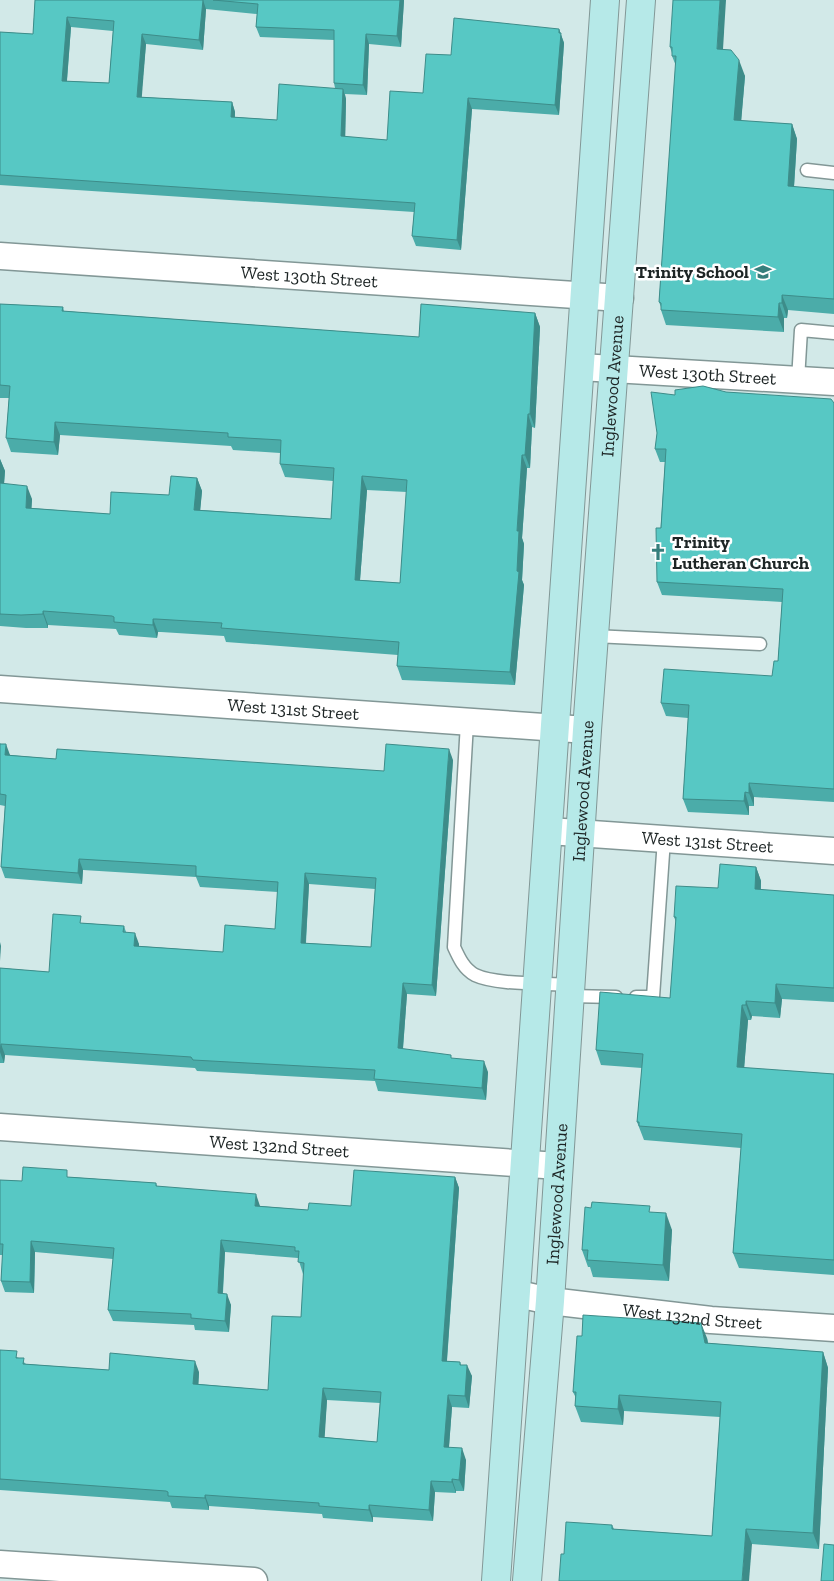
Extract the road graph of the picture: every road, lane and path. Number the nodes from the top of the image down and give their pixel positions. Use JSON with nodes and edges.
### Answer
{"nodes":[{"id":1,"x":605,"y":0,"type":"edge"},
{"id":2,"x":640,"y":0,"type":"edge"},
{"id":3,"x":806,"y":170,"type":"dead end"},
{"id":4,"x":834,"y":173,"type":"edge"},
{"id":5,"x":0,"y":256,"type":"edge"},
{"id":6,"x":585,"y":297,"type":"junction"},
{"id":7,"x":620,"y":298,"type":"junction"},
{"id":8,"x":834,"y":333,"type":"edge"},
{"id":9,"x":580,"y":367,"type":"junction"},
{"id":10,"x":615,"y":368,"type":"junction"},
{"id":11,"x":798,"y":380,"type":"junction"},
{"id":12,"x":834,"y":382,"type":"edge"},
{"id":13,"x":594,"y":636,"type":"junction"},
{"id":14,"x":760,"y":644,"type":"dead end"},
{"id":15,"x":0,"y":690,"type":"edge"},
{"id":16,"x":467,"y":722,"type":"junction"},
{"id":17,"x":554,"y":728,"type":"junction"},
{"id":18,"x":587,"y":730,"type":"junction"},
{"id":19,"x":549,"y":831,"type":"junction"},
{"id":20,"x":580,"y":833,"type":"junction"},
{"id":21,"x":664,"y":839,"type":"junction"},
{"id":22,"x":834,"y":851,"type":"edge"},
{"id":23,"x":538,"y":983,"type":"junction"},
{"id":24,"x":570,"y":990,"type":"junction"},
{"id":25,"x":0,"y":1127,"type":"edge"},
{"id":26,"x":526,"y":1163,"type":"junction"},
{"id":27,"x":558,"y":1166,"type":"junction"},
{"id":28,"x":518,"y":1294,"type":"junction"},
{"id":29,"x":550,"y":1301,"type":"junction"},
{"id":30,"x":834,"y":1328,"type":"edge"},
{"id":31,"x":0,"y":1564,"type":"edge"},
{"id":32,"x":254,"y":1581,"type":"edge"},
{"id":33,"x":496,"y":1581,"type":"edge"},
{"id":34,"x":527,"y":1581,"type":"edge"}],
"edges":[{"from":1,"to":6,"type":"main road","name":"Inglewood Avenue"},
{"from":2,"to":7,"type":"main road","name":"Inglewood Avenue"},
{"from":3,"to":4,"type":"lane"},
{"from":5,"to":6,"type":"street","name":"West 130th Street"},
{"from":6,"to":7,"type":"street","name":"West 130th Street"},
{"from":6,"to":9,"type":"main road","name":"Inglewood Avenue"},
{"from":7,"to":10,"type":"main road","name":"Inglewood Avenue"},
{"from":8,"to":11,"type":"lane"},
{"from":9,"to":10,"type":"street","name":"West 130th Street"},
{"from":9,"to":17,"type":"main road","name":"Inglewood Avenue"},
{"from":10,"to":11,"type":"street","name":"West 130th Street"},
{"from":10,"to":13,"type":"main road","name":"Inglewood Avenue"},
{"from":11,"to":12,"type":"street","name":"West 130th Street"},
{"from":13,"to":14,"type":"lane"},
{"from":13,"to":18,"type":"main road","name":"Inglewood Avenue"},
{"from":15,"to":16,"type":"street","name":"West 131st Street"},
{"from":16,"to":17,"type":"street","name":"West 131st Street"},
{"from":16,"to":23,"type":"lane"},
{"from":17,"to":18,"type":"street","name":"West 131st Street"},
{"from":17,"to":19,"type":"main road","name":"Inglewood Avenue"},
{"from":18,"to":20,"type":"main road","name":"Inglewood Avenue"},
{"from":19,"to":20,"type":"street","name":"West 131st Street"},
{"from":19,"to":23,"type":"main road","name":"Inglewood Avenue"},
{"from":20,"to":21,"type":"street","name":"West 131st Street"},
{"from":20,"to":24,"type":"main road","name":"Inglewood Avenue"},
{"from":21,"to":22,"type":"street","name":"West 131st Street"},
{"from":21,"to":24,"type":"lane"},
{"from":23,"to":24,"type":"lane"},
{"from":23,"to":26,"type":"main road","name":"Inglewood Avenue"},
{"from":24,"to":27,"type":"main road","name":"Inglewood Avenue"},
{"from":25,"to":26,"type":"street","name":"West 132nd Street"},
{"from":26,"to":27,"type":"street","name":"West 132nd Street"},
{"from":26,"to":28,"type":"main road","name":"Inglewood Avenue"},
{"from":27,"to":29,"type":"main road","name":"Inglewood Avenue"},
{"from":28,"to":29,"type":"street","name":"West 132nd Street"},
{"from":28,"to":33,"type":"main road","name":"Inglewood Avenue"},
{"from":29,"to":30,"type":"street","name":"West 132nd Street"},
{"from":29,"to":34,"type":"main road","name":"Inglewood Avenue"},
{"from":31,"to":32,"type":"street"}]}
